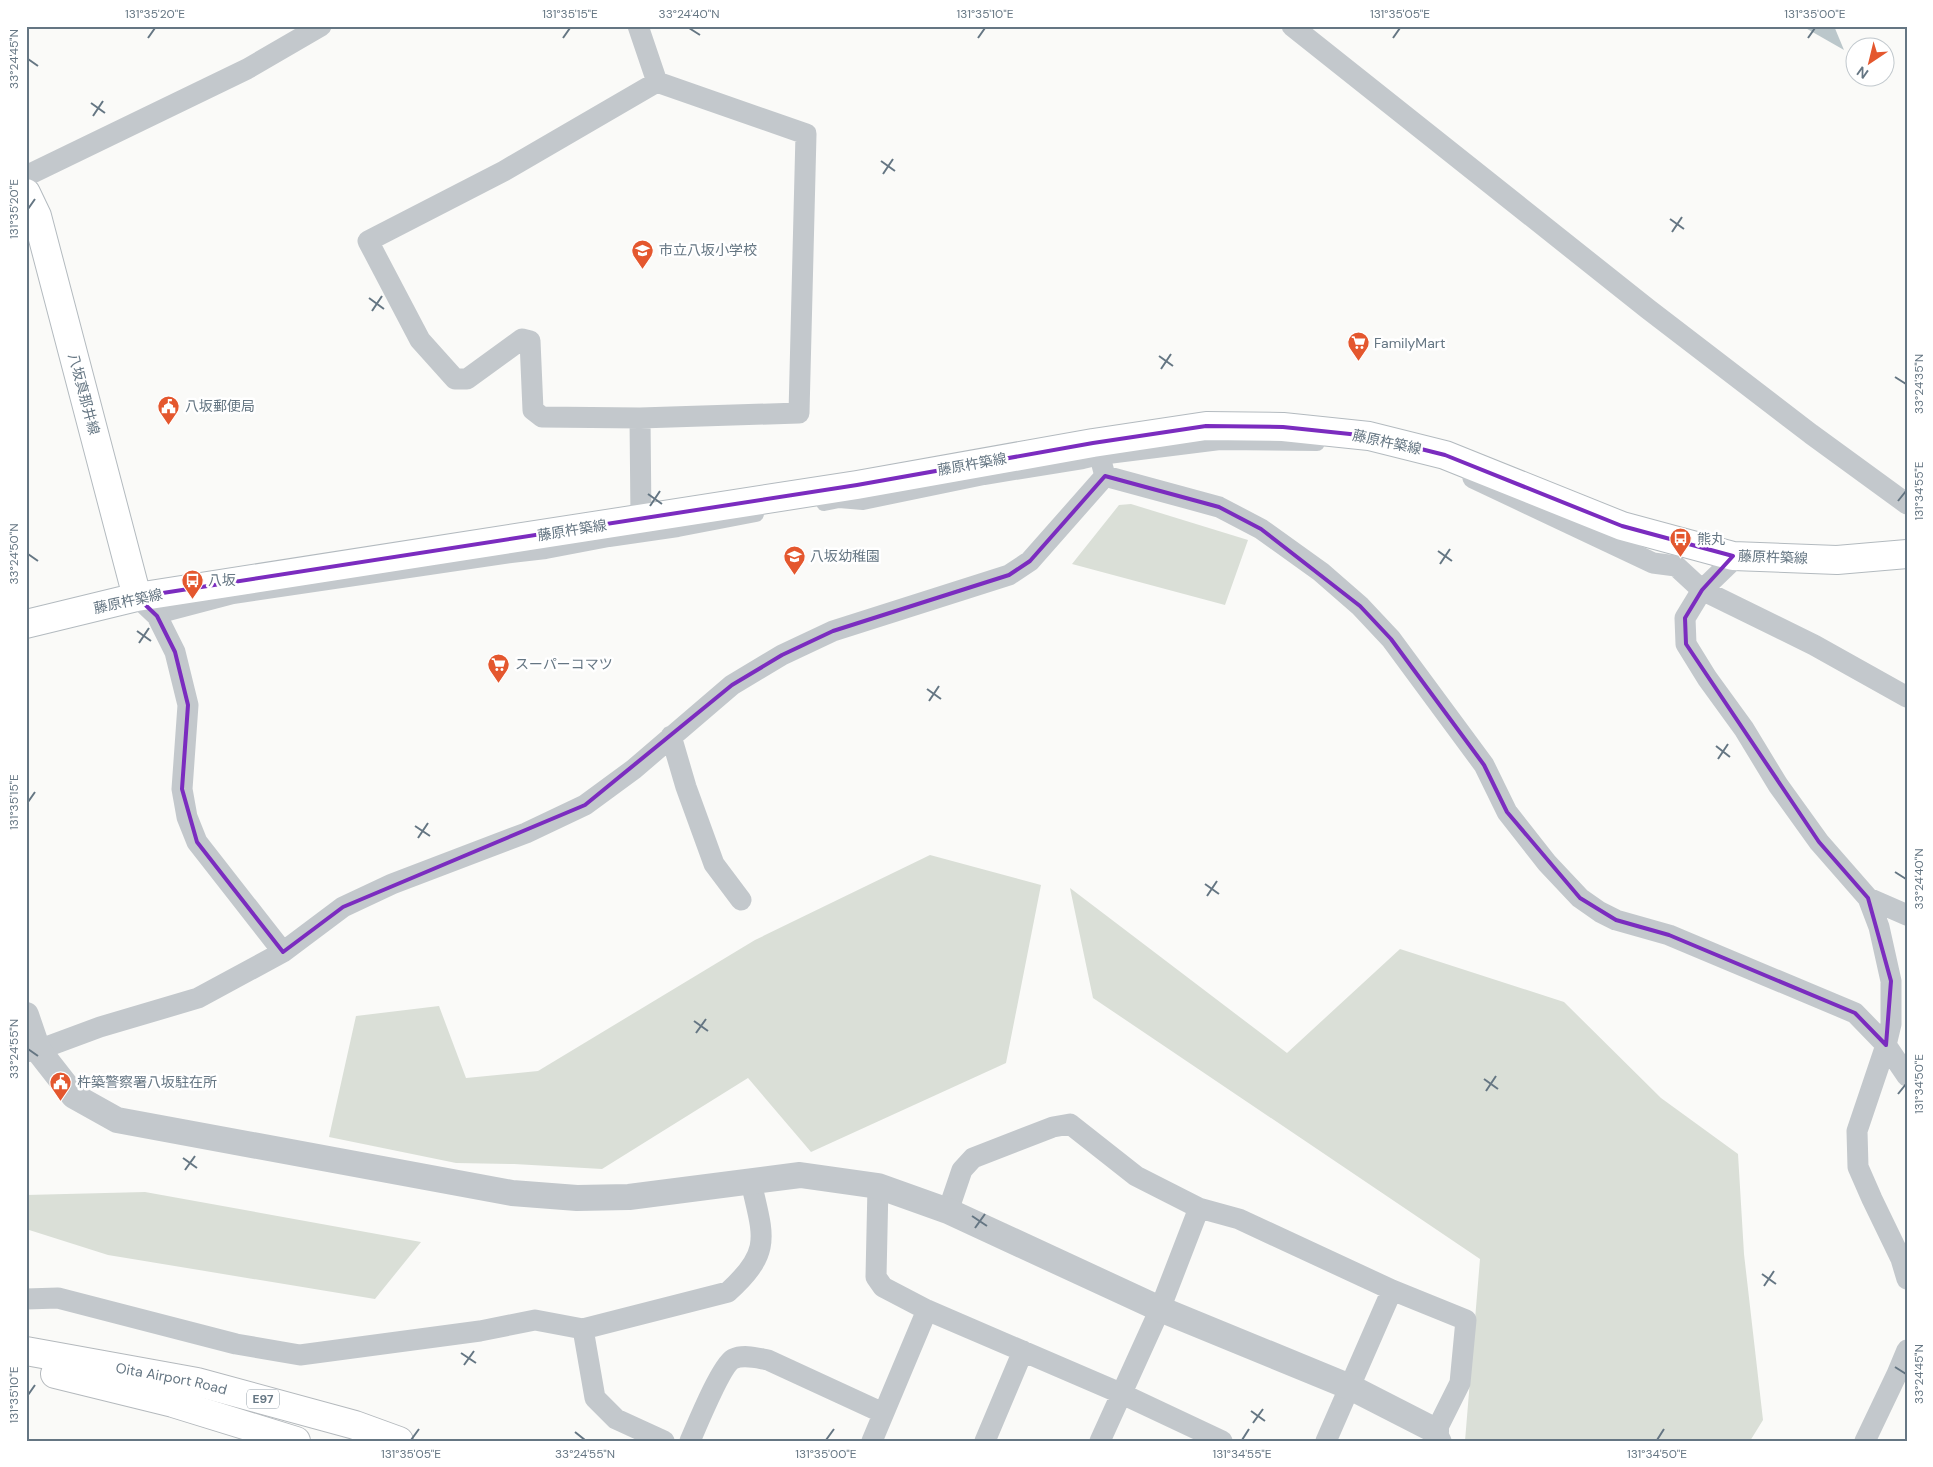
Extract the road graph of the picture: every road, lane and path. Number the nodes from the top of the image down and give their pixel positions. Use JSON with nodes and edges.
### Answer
{"nodes":[{"id":1,"x":321,"y":26,"type":"edge"},
{"id":2,"x":638,"y":26,"type":"edge"},
{"id":3,"x":1292,"y":26,"type":"edge"},
{"id":4,"x":657,"y":82,"type":"junction"},
{"id":5,"x":26,"y":176,"type":"edge"},
{"id":6,"x":26,"y":193,"type":"edge"},
{"id":7,"x":640,"y":418,"type":"junction"},
{"id":8,"x":1099,"y":458,"type":"junction"},
{"id":9,"x":1450,"y":464,"type":"joint"},
{"id":10,"x":1907,"y":504,"type":"edge"},
{"id":11,"x":640,"y":519,"type":"junction"},
{"id":12,"x":1907,"y":554,"type":"edge"},
{"id":13,"x":1732,"y":560,"type":"junction"},
{"id":14,"x":1907,"y":563,"type":"edge"},
{"id":15,"x":1702,"y":590,"type":"junction"},
{"id":16,"x":138,"y":597,"type":"junction"},
{"id":17,"x":157,"y":616,"type":"junction"},
{"id":18,"x":26,"y":624,"type":"edge"},
{"id":19,"x":1907,"y":697,"type":"edge"},
{"id":20,"x":671,"y":736,"type":"junction"},
{"id":21,"x":1868,"y":898,"type":"junction"},
{"id":22,"x":741,"y":900,"type":"dead end"},
{"id":23,"x":1907,"y":915,"type":"edge"},
{"id":24,"x":283,"y":952,"type":"junction"},
{"id":25,"x":26,"y":1015,"type":"edge"},
{"id":26,"x":1886,"y":1045,"type":"junction"},
{"id":27,"x":32,"y":1051,"type":"edge"},
{"id":28,"x":1907,"y":1076,"type":"edge"},
{"id":29,"x":750,"y":1182,"type":"junction"},
{"id":30,"x":878,"y":1186,"type":"junction"},
{"id":31,"x":1199,"y":1208,"type":"junction"},
{"id":32,"x":948,"y":1211,"type":"junction"},
{"id":33,"x":1907,"y":1279,"type":"edge"},
{"id":34,"x":1392,"y":1290,"type":"junction"},
{"id":35,"x":26,"y":1299,"type":"edge"},
{"id":36,"x":1160,"y":1309,"type":"junction"},
{"id":37,"x":927,"y":1310,"type":"junction"},
{"id":38,"x":583,"y":1329,"type":"junction"},
{"id":39,"x":26,"y":1350,"type":"edge"},
{"id":40,"x":1907,"y":1350,"type":"edge"},
{"id":41,"x":1023,"y":1351,"type":"junction"},
{"id":42,"x":26,"y":1367,"type":"edge"},
{"id":43,"x":1350,"y":1387,"type":"junction"},
{"id":44,"x":1120,"y":1393,"type":"junction"},
{"id":45,"x":884,"y":1413,"type":"junction"},
{"id":46,"x":1439,"y":1436,"type":"edge"},
{"id":47,"x":1216,"y":1440,"type":"edge"},
{"id":48,"x":296,"y":1441,"type":"edge"},
{"id":49,"x":399,"y":1441,"type":"edge"},
{"id":50,"x":664,"y":1441,"type":"edge"},
{"id":51,"x":690,"y":1441,"type":"edge"},
{"id":52,"x":872,"y":1441,"type":"edge"},
{"id":53,"x":985,"y":1441,"type":"edge"},
{"id":54,"x":1100,"y":1441,"type":"edge"},
{"id":55,"x":1326,"y":1441,"type":"edge"},
{"id":56,"x":1865,"y":1441,"type":"edge"}],
"edges":[{"from":1,"to":5,"type":"street"},
{"from":2,"to":4,"type":"street"},
{"from":3,"to":10,"type":"street"},
{"from":4,"to":7,"type":"street"},
{"from":4,"to":7,"type":"street"},
{"from":6,"to":16,"type":"main road","name":"八坂真那井線"},
{"from":7,"to":11,"type":"street"},
{"from":8,"to":9,"type":"street"},
{"from":8,"to":11,"type":"main road","name":"藤原杵築線"},
{"from":8,"to":13,"type":"main road","name":"藤原杵築線"},
{"from":8,"to":17,"type":"street"},
{"from":8,"to":20,"type":"street"},
{"from":8,"to":26,"type":"street"},
{"from":9,"to":15,"type":"street"},
{"from":11,"to":16,"type":"main road","name":"藤原杵築線"},
{"from":12,"to":13,"type":"main road","name":"藤原杵築線"},
{"from":13,"to":14,"type":"street"},
{"from":13,"to":15,"type":"street"},
{"from":15,"to":19,"type":"street"},
{"from":15,"to":21,"type":"street"},
{"from":16,"to":17,"type":"street"},
{"from":16,"to":18,"type":"main road","name":"藤原杵築線"},
{"from":17,"to":24,"type":"street"},
{"from":20,"to":22,"type":"street"},
{"from":20,"to":24,"type":"street"},
{"from":21,"to":23,"type":"street"},
{"from":21,"to":26,"type":"street"},
{"from":24,"to":27,"type":"street"},
{"from":25,"to":27,"type":"street"},
{"from":26,"to":28,"type":"street"},
{"from":26,"to":33,"type":"street"},
{"from":27,"to":29,"type":"street"},
{"from":29,"to":30,"type":"street"},
{"from":29,"to":38,"type":"street"},
{"from":30,"to":32,"type":"street"},
{"from":30,"to":37,"type":"street"},
{"from":31,"to":32,"type":"street"},
{"from":31,"to":34,"type":"street"},
{"from":31,"to":36,"type":"street"},
{"from":32,"to":36,"type":"street"},
{"from":34,"to":43,"type":"street"},
{"from":34,"to":46,"type":"street"},
{"from":35,"to":38,"type":"street"},
{"from":36,"to":43,"type":"street"},
{"from":36,"to":44,"type":"street"},
{"from":37,"to":41,"type":"street"},
{"from":37,"to":45,"type":"street"},
{"from":38,"to":50,"type":"street"},
{"from":39,"to":49,"type":"main road","name":"Oita Airport Road","number":"E97"},
{"from":40,"to":56,"type":"street"},
{"from":41,"to":44,"type":"street"},
{"from":41,"to":53,"type":"street"},
{"from":42,"to":48,"type":"main road","name":"Oita Airport Road","number":"E97"},
{"from":43,"to":46,"type":"street"},
{"from":43,"to":55,"type":"street"},
{"from":44,"to":47,"type":"street"},
{"from":44,"to":54,"type":"street"},
{"from":45,"to":51,"type":"street"},
{"from":45,"to":52,"type":"street"}]}
